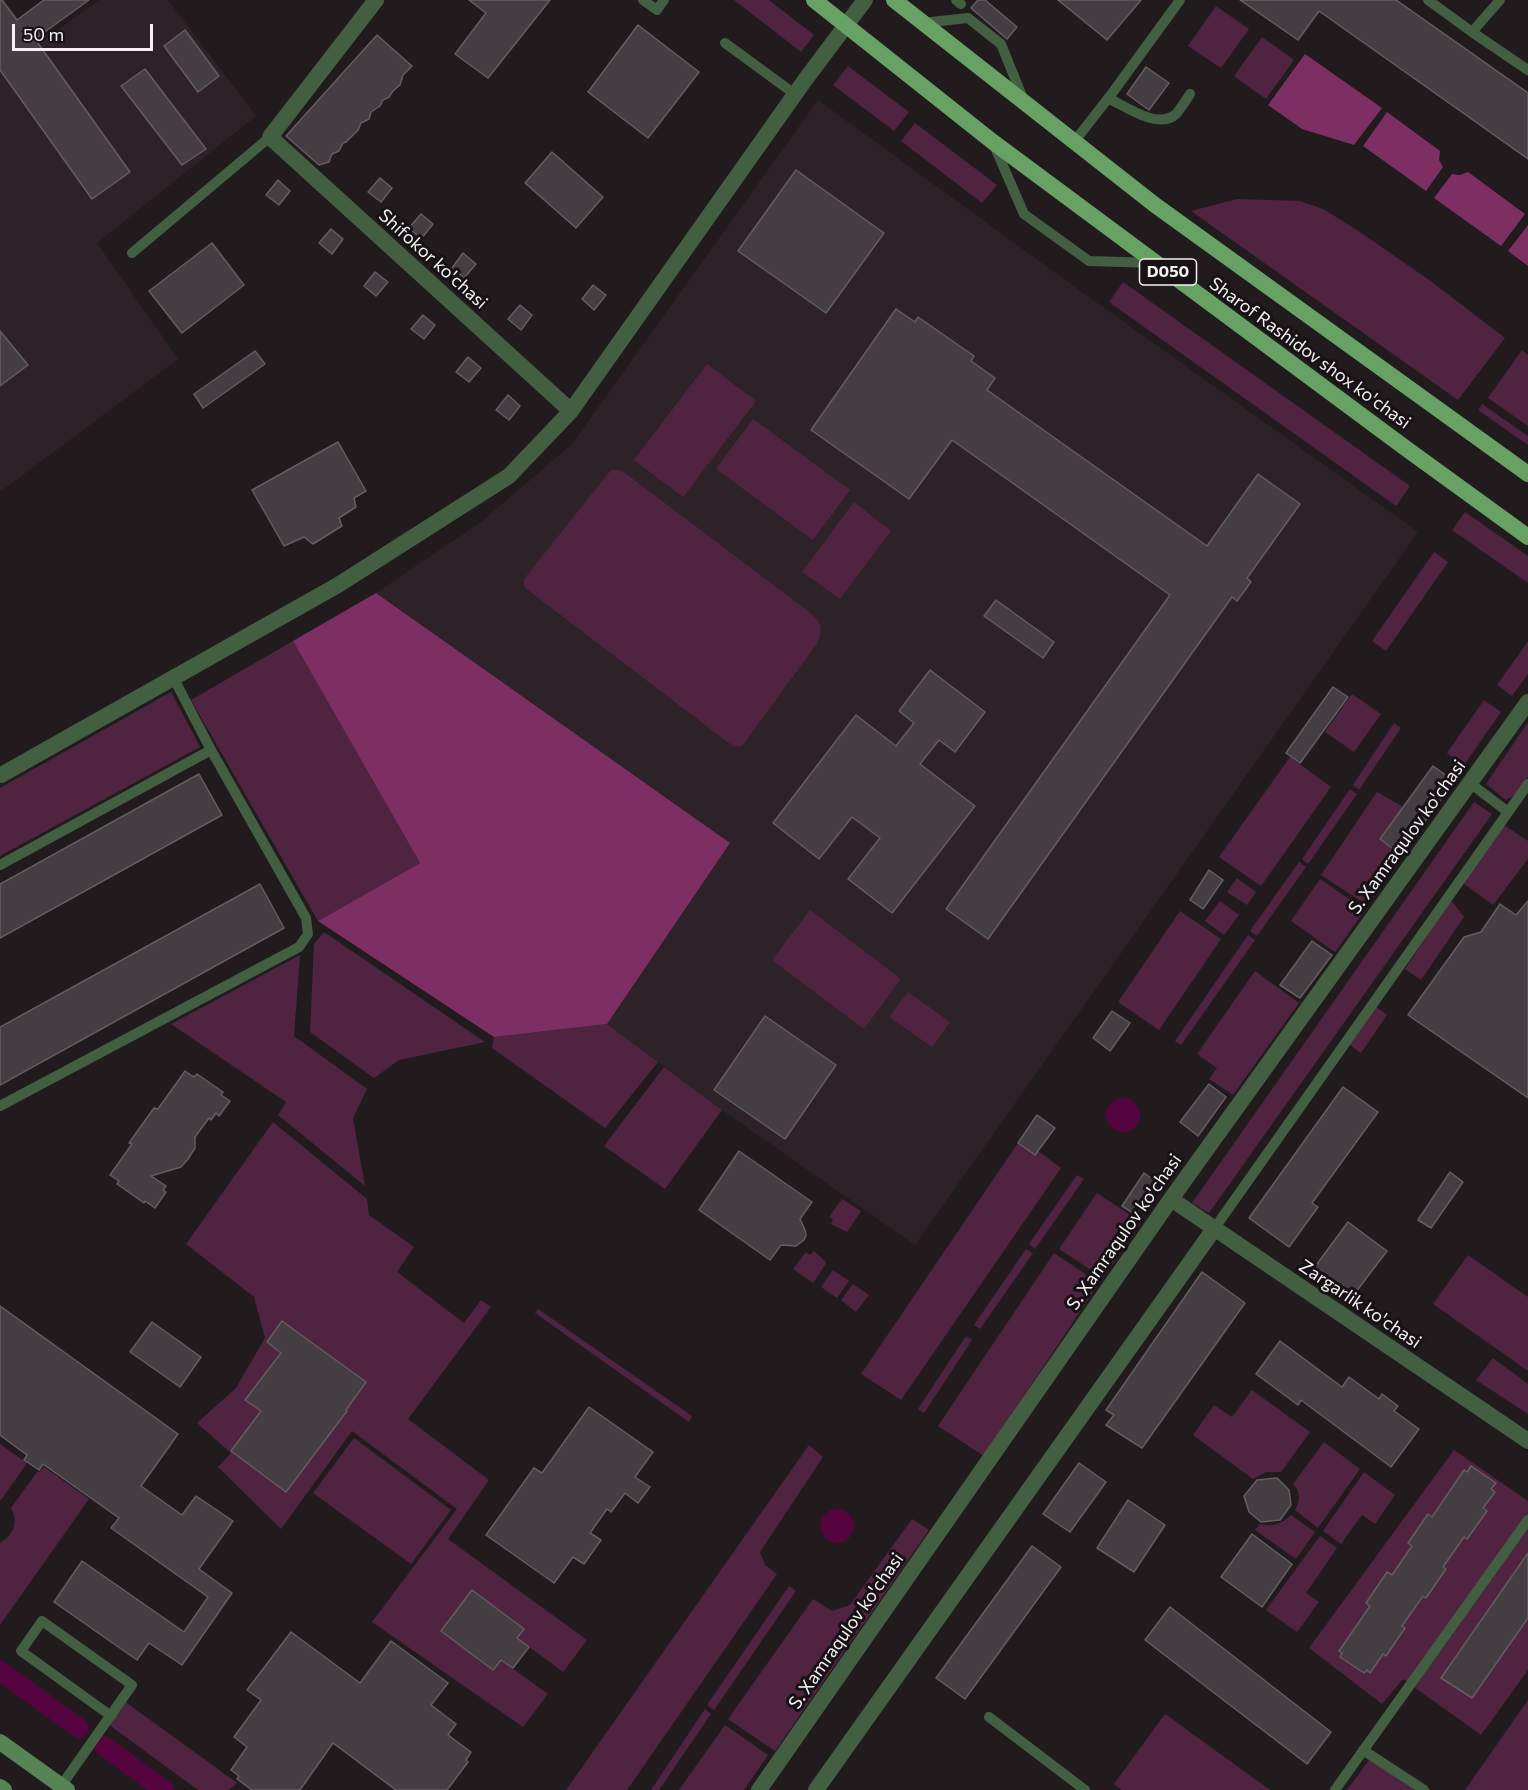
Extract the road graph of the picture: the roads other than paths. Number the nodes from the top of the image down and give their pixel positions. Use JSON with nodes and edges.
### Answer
{"nodes":[{"id":1,"x":376,"y":0,"type":"edge"},
{"id":2,"x":643,"y":0,"type":"edge"},
{"id":3,"x":664,"y":0,"type":"edge"},
{"id":4,"x":814,"y":0,"type":"edge"},
{"id":5,"x":865,"y":0,"type":"edge"},
{"id":6,"x":894,"y":0,"type":"edge"},
{"id":7,"x":1180,"y":0,"type":"edge"},
{"id":8,"x":1428,"y":0,"type":"edge"},
{"id":9,"x":1500,"y":0,"type":"edge"},
{"id":10,"x":922,"y":23,"type":"junction"},
{"id":11,"x":845,"y":25,"type":"junction"},
{"id":12,"x":1472,"y":32,"type":"junction"},
{"id":13,"x":725,"y":43,"type":"dead end"},
{"id":14,"x":1528,"y":70,"type":"edge"},
{"id":15,"x":1190,"y":94,"type":"dead end"},
{"id":16,"x":796,"y":95,"type":"junction"},
{"id":17,"x":1108,"y":98,"type":"junction"},
{"id":18,"x":1025,"y":104,"type":"junction"},
{"id":19,"x":270,"y":137,"type":"junction"},
{"id":20,"x":993,"y":142,"type":"junction"},
{"id":21,"x":1074,"y":142,"type":"junction"},
{"id":22,"x":132,"y":253,"type":"dead end"},
{"id":23,"x":1155,"y":263,"type":"junction"},
{"id":24,"x":571,"y":411,"type":"junction"},
{"id":25,"x":1528,"y":474,"type":"edge"},
{"id":26,"x":1528,"y":537,"type":"edge"},
{"id":27,"x":172,"y":677,"type":"junction"},
{"id":28,"x":1528,"y":702,"type":"edge"},
{"id":29,"x":211,"y":750,"type":"junction"},
{"id":30,"x":1,"y":775,"type":"edge"},
{"id":31,"x":1470,"y":783,"type":"junction"},
{"id":32,"x":1528,"y":784,"type":"edge"},
{"id":33,"x":1508,"y":812,"type":"junction"},
{"id":34,"x":0,"y":865,"type":"edge"},
{"id":35,"x":0,"y":1107,"type":"edge"},
{"id":36,"x":1171,"y":1199,"type":"junction"},
{"id":37,"x":1214,"y":1228,"type":"junction"},
{"id":38,"x":1528,"y":1441,"type":"edge"},
{"id":39,"x":1528,"y":1520,"type":"edge"},
{"id":40,"x":111,"y":1716,"type":"junction"},
{"id":41,"x":989,"y":1717,"type":"dead end"},
{"id":42,"x":0,"y":1742,"type":"edge"},
{"id":43,"x":1363,"y":1750,"type":"junction"},
{"id":44,"x":0,"y":1787,"type":"edge"},
{"id":45,"x":64,"y":1788,"type":"edge"},
{"id":46,"x":4,"y":1790,"type":"edge"},
{"id":47,"x":759,"y":1790,"type":"edge"},
{"id":48,"x":816,"y":1790,"type":"edge"},
{"id":49,"x":1085,"y":1790,"type":"edge"},
{"id":50,"x":1335,"y":1790,"type":"edge"},
{"id":51,"x":1424,"y":1790,"type":"edge"}],
"edges":[{"from":1,"to":19,"type":"street"},
{"from":2,"to":3,"type":"lane"},
{"from":4,"to":11,"type":"main road","name":"Sharof Rashidov shox ko'chasi","number":"D050"},
{"from":5,"to":11,"type":"street"},
{"from":6,"to":10,"type":"main road","name":"Sharof Rashidov shox ko'chasi","number":"D050"},
{"from":7,"to":17,"type":"lane"},
{"from":8,"to":12,"type":"lane"},
{"from":9,"to":12,"type":"lane"},
{"from":10,"to":18,"type":"main road","name":"Sharof Rashidov shox ko'chasi","number":"D050"},
{"from":10,"to":18,"type":"lane"},
{"from":11,"to":16,"type":"street"},
{"from":11,"to":20,"type":"main road","name":"Sharof Rashidov shox ko'chasi","number":"D050"},
{"from":12,"to":14,"type":"lane"},
{"from":13,"to":16,"type":"lane"},
{"from":15,"to":17,"type":"lane"},
{"from":16,"to":24,"type":"street"},
{"from":17,"to":21,"type":"lane"},
{"from":18,"to":21,"type":"main road","name":"Sharof Rashidov shox ko'chasi","number":"D050"},
{"from":19,"to":22,"type":"lane"},
{"from":19,"to":24,"type":"street","name":"Shifokor ko'chasi"},
{"from":20,"to":23,"type":"main road","name":"Sharof Rashidov shox ko'chasi","number":"D050"},
{"from":20,"to":23,"type":"lane"},
{"from":21,"to":25,"type":"main road","name":"Sharof Rashidov shox ko'chasi","number":"D050"},
{"from":23,"to":26,"type":"main road","name":"Sharof Rashidov shox ko'chasi","number":"D050"},
{"from":24,"to":27,"type":"street"},
{"from":27,"to":29,"type":"lane"},
{"from":27,"to":30,"type":"street"},
{"from":28,"to":31,"type":"street","name":"S. Xamraqulov ko'chasi"},
{"from":29,"to":34,"type":"lane"},
{"from":29,"to":35,"type":"lane"},
{"from":31,"to":33,"type":"lane"},
{"from":31,"to":36,"type":"street","name":"S. Xamraqulov ko'chasi"},
{"from":32,"to":33,"type":"lane"},
{"from":33,"to":37,"type":"lane"},
{"from":36,"to":37,"type":"street","name":"Zargarlik ko'chasi"},
{"from":36,"to":47,"type":"street","name":"S. Xamraqulov ko'chasi"},
{"from":37,"to":38,"type":"street","name":"Zargarlik ko'chasi"},
{"from":37,"to":48,"type":"street"},
{"from":39,"to":43,"type":"lane"},
{"from":40,"to":40,"type":"lane"},
{"from":40,"to":45,"type":"lane"},
{"from":41,"to":49,"type":"lane"},
{"from":42,"to":45,"type":"main road"},
{"from":43,"to":50,"type":"lane"},
{"from":43,"to":51,"type":"lane"},
{"from":44,"to":46,"type":"main road"}]}
